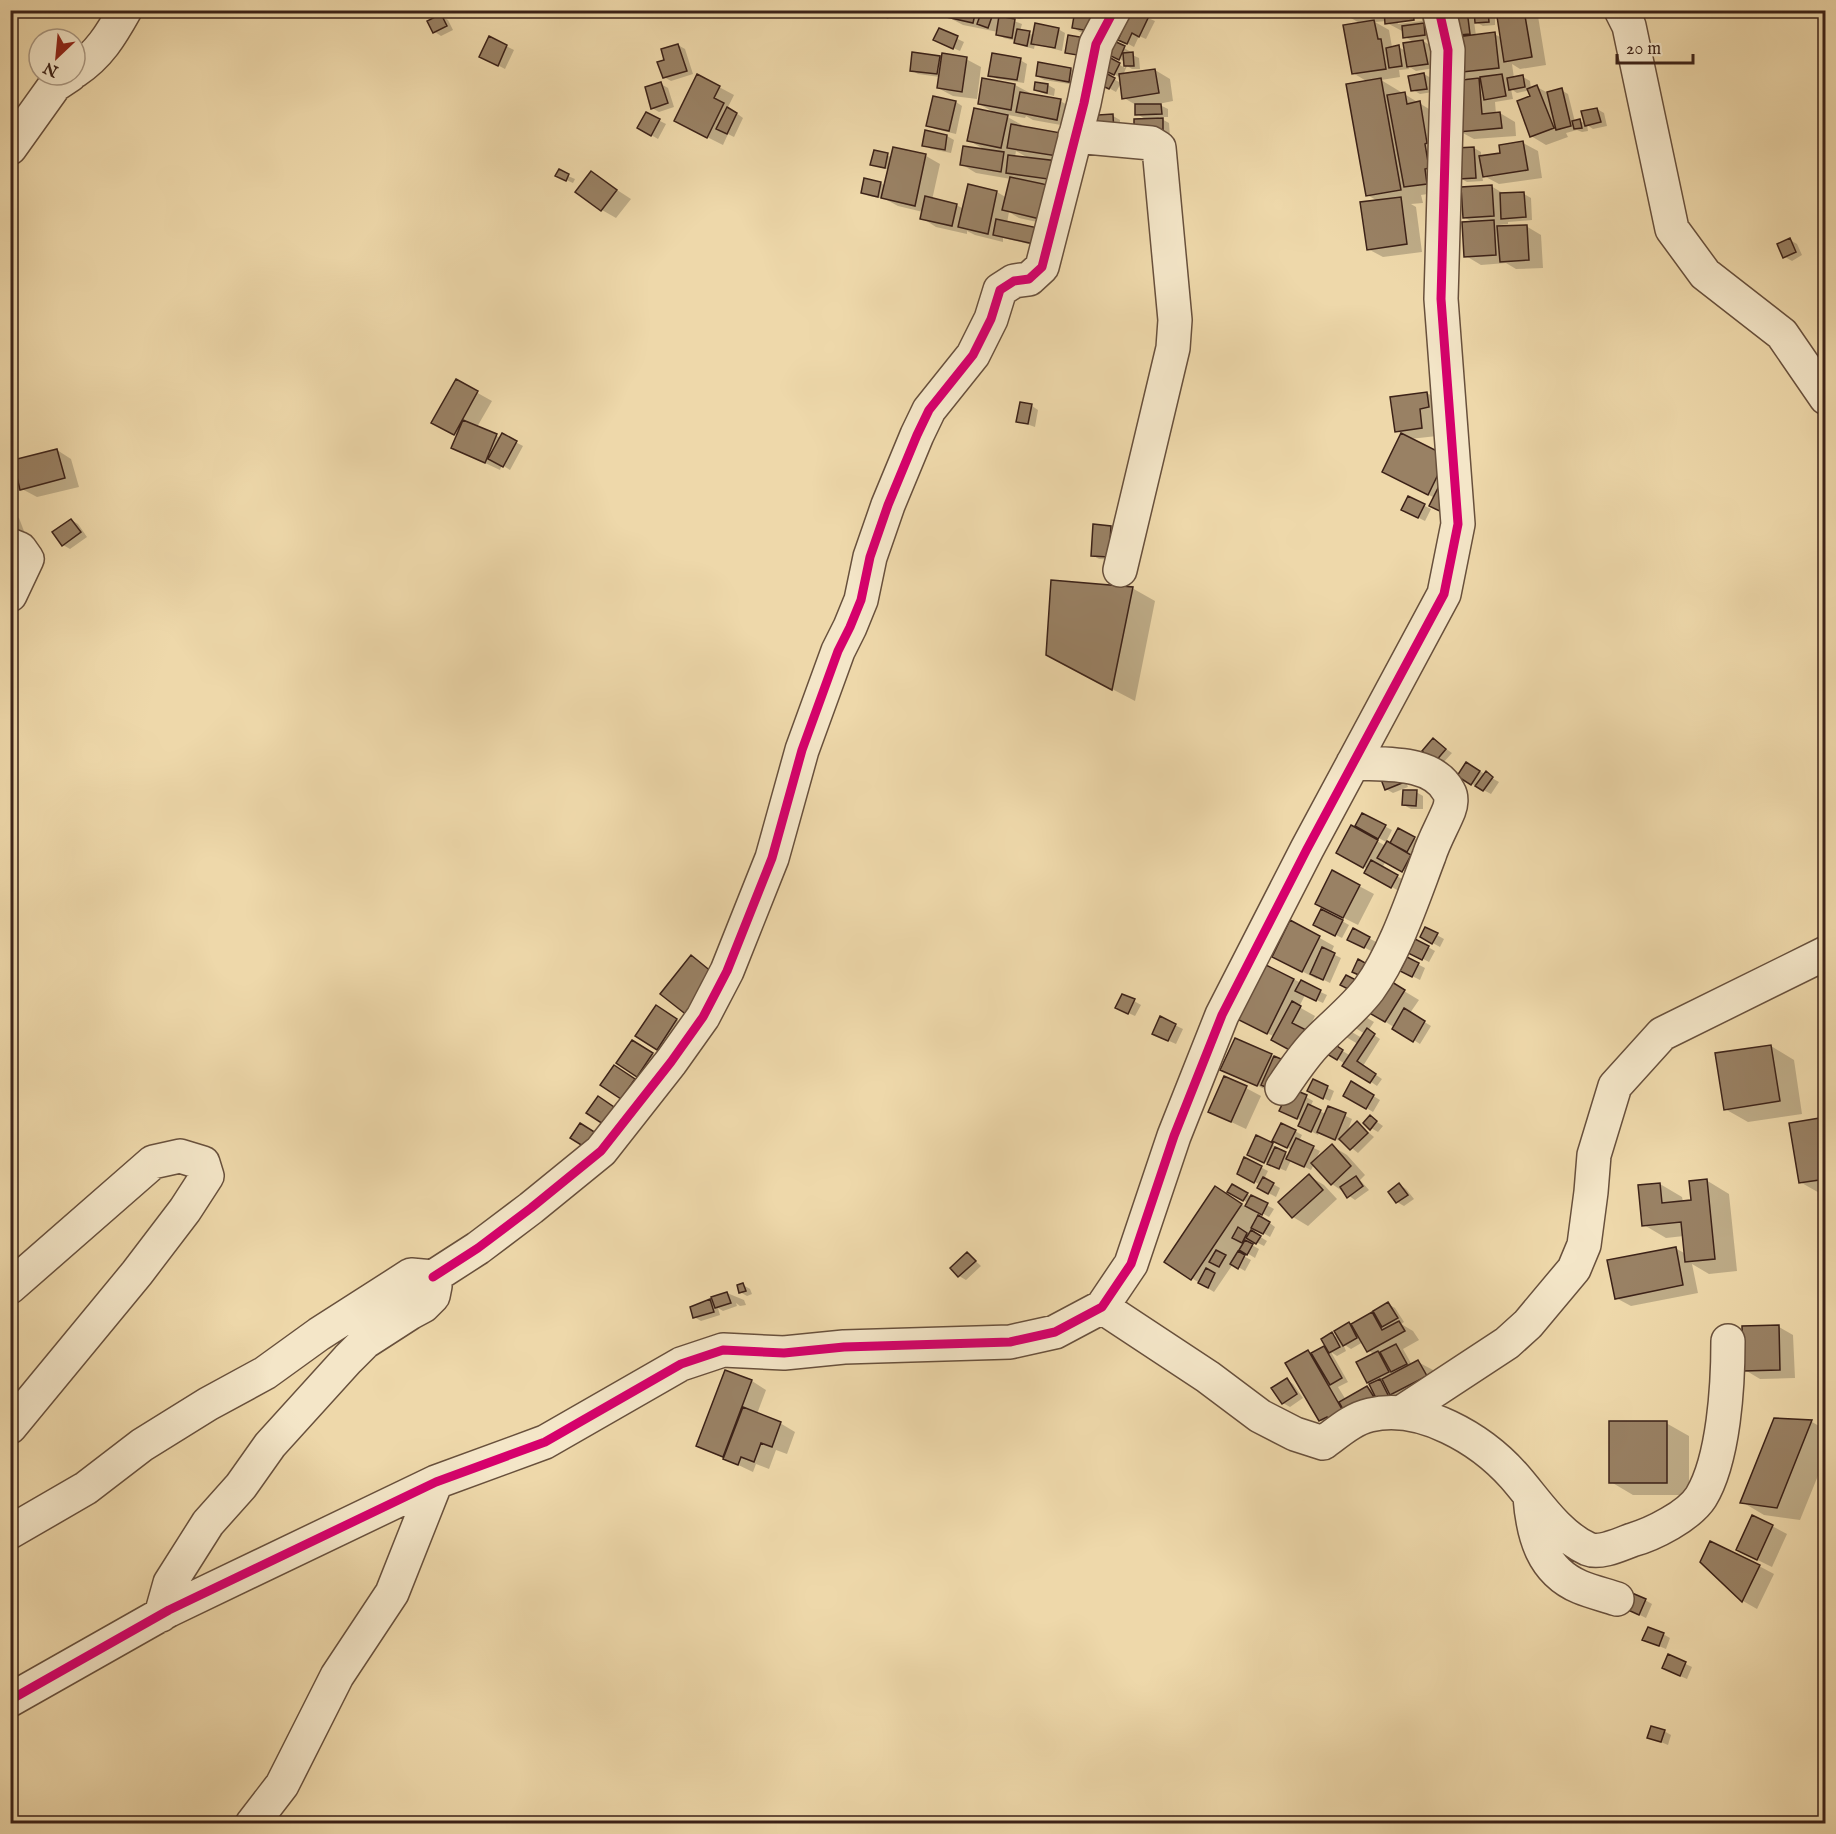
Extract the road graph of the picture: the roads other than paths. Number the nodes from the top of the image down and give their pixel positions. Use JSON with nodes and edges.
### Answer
{"nodes":[{"id":1,"x":125,"y":10,"type":"edge"},
{"id":2,"x":1113,"y":10,"type":"edge"},
{"id":3,"x":1439,"y":10,"type":"edge"},
{"id":4,"x":1621,"y":10,"type":"edge"},
{"id":5,"x":87,"y":63,"type":"edge"},
{"id":6,"x":54,"y":87,"type":"edge"},
{"id":7,"x":1076,"y":136,"type":"junction"},
{"id":8,"x":10,"y":148,"type":"edge"},
{"id":9,"x":1826,"y":398,"type":"edge"},
{"id":10,"x":10,"y":545,"type":"edge"},
{"id":11,"x":1120,"y":570,"type":"dead end"},
{"id":12,"x":10,"y":595,"type":"edge"},
{"id":13,"x":1353,"y":763,"type":"junction"},
{"id":14,"x":1826,"y":953,"type":"edge"},
{"id":15,"x":1282,"y":1088,"type":"dead end"},
{"id":16,"x":433,"y":1277,"type":"junction"},
{"id":17,"x":10,"y":1287,"type":"edge"},
{"id":18,"x":1102,"y":1307,"type":"junction"},
{"id":19,"x":1728,"y":1341,"type":"dead end"},
{"id":20,"x":1402,"y":1412,"type":"junction"},
{"id":21,"x":10,"y":1427,"type":"edge"},
{"id":22,"x":436,"y":1482,"type":"junction"},
{"id":23,"x":1530,"y":1497,"type":"junction"},
{"id":24,"x":10,"y":1532,"type":"edge"},
{"id":25,"x":1617,"y":1599,"type":"dead end"},
{"id":26,"x":161,"y":1615,"type":"junction"},
{"id":27,"x":10,"y":1700,"type":"edge"},
{"id":28,"x":252,"y":1824,"type":"edge"}],
"edges":[{"from":1,"to":5,"type":"street"},
{"from":2,"to":7,"type":"street"},
{"from":3,"to":13,"type":"street"},
{"from":4,"to":9,"type":"street"},
{"from":6,"to":8,"type":"street"},
{"from":7,"to":11,"type":"street"},
{"from":7,"to":16,"type":"street"},
{"from":10,"to":12,"type":"street"},
{"from":13,"to":15,"type":"street"},
{"from":13,"to":18,"type":"street"},
{"from":14,"to":20,"type":"street"},
{"from":16,"to":24,"type":"street"},
{"from":16,"to":26,"type":"street"},
{"from":17,"to":21,"type":"street"},
{"from":18,"to":20,"type":"street"},
{"from":18,"to":22,"type":"street"},
{"from":19,"to":23,"type":"street"},
{"from":20,"to":23,"type":"street"},
{"from":22,"to":26,"type":"street"},
{"from":22,"to":28,"type":"street"},
{"from":23,"to":25,"type":"street"},
{"from":26,"to":27,"type":"street"}]}
